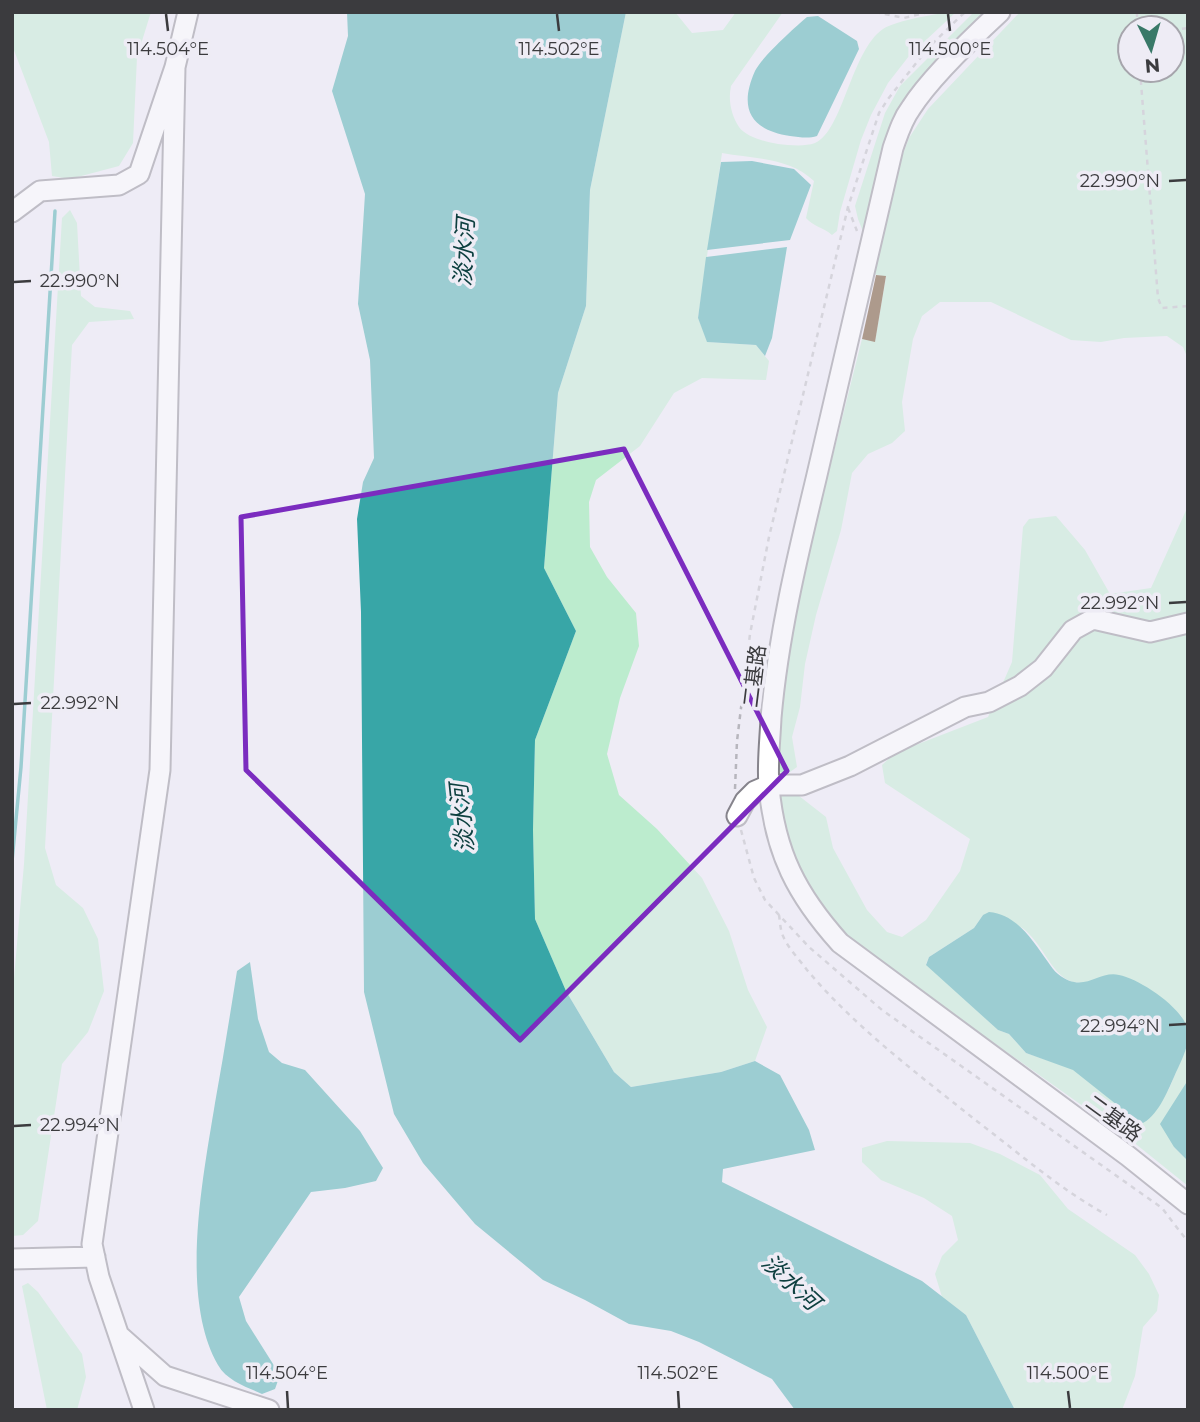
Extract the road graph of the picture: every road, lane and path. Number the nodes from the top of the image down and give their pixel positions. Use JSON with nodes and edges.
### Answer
{"nodes":[{"id":1,"x":188,"y":12,"type":"edge"},
{"id":2,"x":875,"y":12,"type":"edge"},
{"id":3,"x":928,"y":12,"type":"edge"},
{"id":4,"x":965,"y":12,"type":"edge"},
{"id":5,"x":1000,"y":12,"type":"edge"},
{"id":6,"x":175,"y":67,"type":"junction"},
{"id":7,"x":1141,"y":84,"type":"edge"},
{"id":8,"x":12,"y":212,"type":"edge"},
{"id":9,"x":1188,"y":306,"type":"edge"},
{"id":10,"x":1188,"y":623,"type":"edge"},
{"id":11,"x":769,"y":785,"type":"junction"},
{"id":12,"x":737,"y":816,"type":"junction"},
{"id":13,"x":779,"y":915,"type":"junction"},
{"id":14,"x":1188,"y":1204,"type":"edge"},
{"id":15,"x":1107,"y":1215,"type":"dead end"},
{"id":16,"x":1188,"y":1242,"type":"edge"},
{"id":17,"x":95,"y":1257,"type":"junction"},
{"id":18,"x":12,"y":1259,"type":"edge"},
{"id":19,"x":119,"y":1335,"type":"junction"},
{"id":20,"x":144,"y":1410,"type":"edge"},
{"id":21,"x":269,"y":1410,"type":"edge"}],
"edges":[{"from":1,"to":6,"type":"street"},
{"from":2,"to":3,"type":"path"},
{"from":4,"to":12,"type":"path"},
{"from":5,"to":11,"type":"street","name":"二基路"},
{"from":6,"to":8,"type":"street"},
{"from":6,"to":17,"type":"street"},
{"from":7,"to":9,"type":"path"},
{"from":10,"to":11,"type":"street"},
{"from":11,"to":12,"type":"street"},
{"from":11,"to":14,"type":"street","name":"二基路"},
{"from":12,"to":13,"type":"path"},
{"from":13,"to":15,"type":"path"},
{"from":13,"to":16,"type":"path"},
{"from":17,"to":18,"type":"street"},
{"from":17,"to":19,"type":"street"},
{"from":19,"to":20,"type":"street"},
{"from":19,"to":21,"type":"street"}]}
